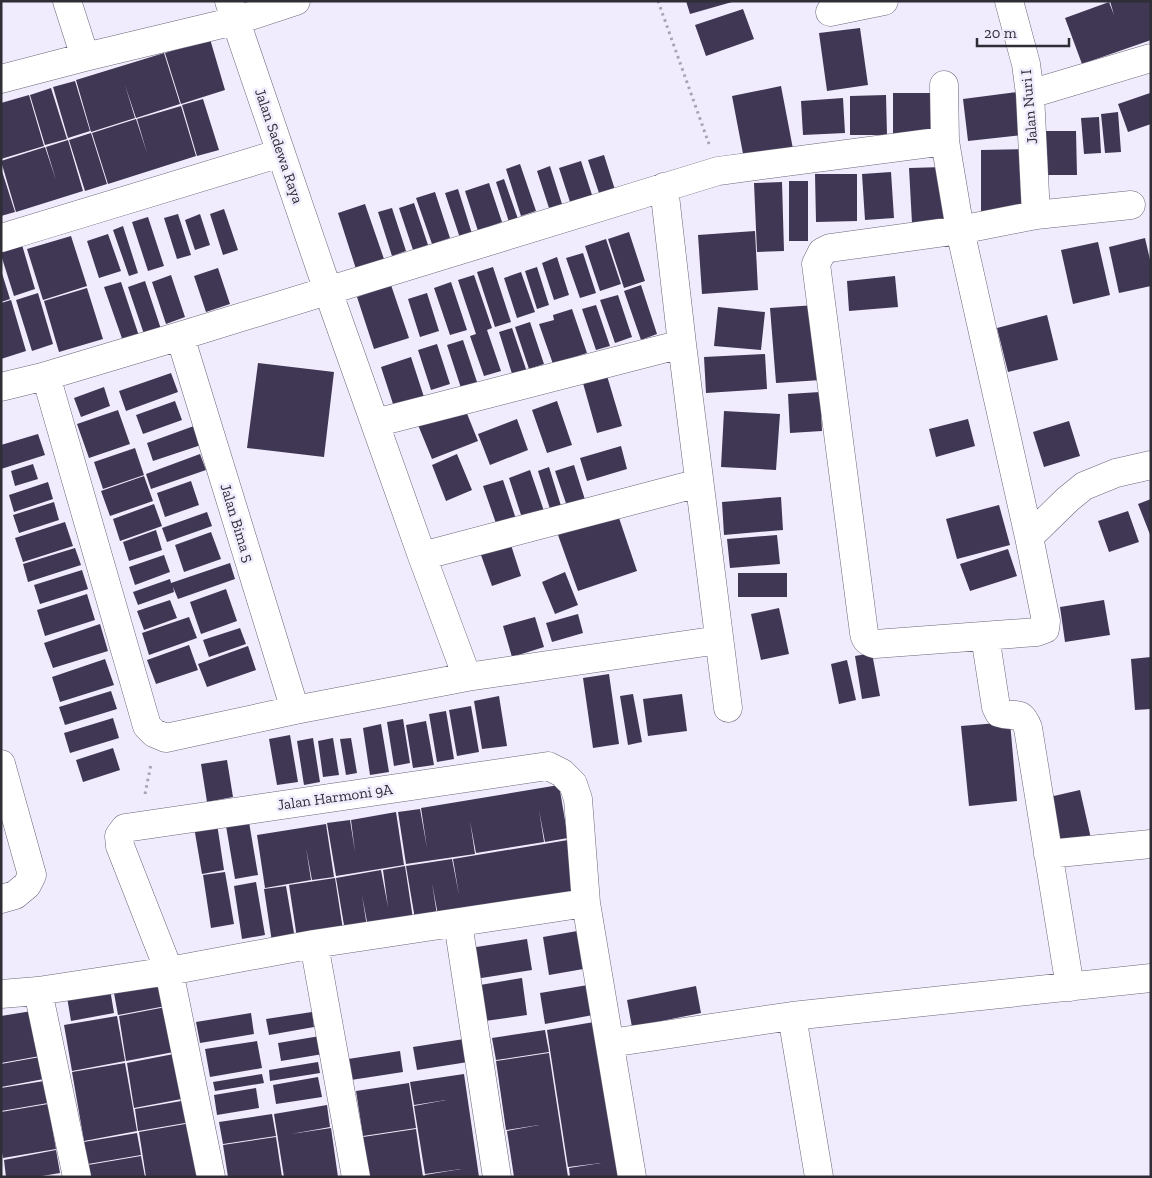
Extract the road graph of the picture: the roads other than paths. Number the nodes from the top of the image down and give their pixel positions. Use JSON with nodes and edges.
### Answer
{"nodes":[{"id":1,"x":67,"y":1,"type":"edge"},
{"id":2,"x":296,"y":1,"type":"edge"},
{"id":3,"x":884,"y":1,"type":"edge"},
{"id":4,"x":1009,"y":1,"type":"edge"},
{"id":5,"x":232,"y":11,"type":"edge"},
{"id":6,"x":830,"y":12,"type":"dead end"},
{"id":7,"x":85,"y":57,"type":"junction"},
{"id":8,"x":1151,"y":58,"type":"edge"},
{"id":9,"x":1,"y":79,"type":"edge"},
{"id":10,"x":944,"y":85,"type":"dead end"},
{"id":11,"x":1030,"y":94,"type":"junction"},
{"id":12,"x":945,"y":141,"type":"junction"},
{"id":13,"x":281,"y":153,"type":"junction"},
{"id":14,"x":664,"y":187,"type":"junction"},
{"id":15,"x":1131,"y":205,"type":"dead end"},
{"id":16,"x":1036,"y":214,"type":"junction"},
{"id":17,"x":960,"y":230,"type":"junction"},
{"id":18,"x":1,"y":238,"type":"edge"},
{"id":19,"x":328,"y":291,"type":"junction"},
{"id":20,"x":180,"y":336,"type":"junction"},
{"id":21,"x":682,"y":344,"type":"junction"},
{"id":22,"x":46,"y":376,"type":"junction"},
{"id":23,"x":1,"y":387,"type":"edge"},
{"id":24,"x":375,"y":423,"type":"junction"},
{"id":25,"x":1151,"y":465,"type":"edge"},
{"id":26,"x":699,"y":483,"type":"junction"},
{"id":27,"x":1029,"y":537,"type":"junction"},
{"id":28,"x":422,"y":556,"type":"junction"},
{"id":29,"x":985,"y":636,"type":"junction"},
{"id":30,"x":719,"y":640,"type":"junction"},
{"id":31,"x":467,"y":677,"type":"junction"},
{"id":32,"x":728,"y":708,"type":"dead end"},
{"id":33,"x":295,"y":710,"type":"junction"},
{"id":34,"x":1,"y":764,"type":"edge"},
{"id":35,"x":1151,"y":844,"type":"edge"},
{"id":36,"x":1048,"y":854,"type":"junction"},
{"id":37,"x":1,"y":899,"type":"edge"},
{"id":38,"x":586,"y":903,"type":"junction"},
{"id":39,"x":458,"y":923,"type":"junction"},
{"id":40,"x":314,"y":944,"type":"junction"},
{"id":41,"x":169,"y":971,"type":"junction"},
{"id":42,"x":1151,"y":978,"type":"edge"},
{"id":43,"x":1070,"y":988,"type":"junction"},
{"id":44,"x":38,"y":991,"type":"junction"},
{"id":45,"x":1,"y":994,"type":"edge"},
{"id":46,"x":792,"y":1016,"type":"junction"},
{"id":47,"x":617,"y":1042,"type":"dead end"},
{"id":48,"x":77,"y":1177,"type":"edge"},
{"id":49,"x":211,"y":1177,"type":"edge"},
{"id":50,"x":356,"y":1177,"type":"edge"},
{"id":51,"x":497,"y":1177,"type":"edge"},
{"id":52,"x":632,"y":1177,"type":"edge"},
{"id":53,"x":819,"y":1177,"type":"edge"}],
"edges":[{"from":1,"to":7,"type":"street"},
{"from":2,"to":5,"type":"street"},
{"from":3,"to":6,"type":"street"},
{"from":4,"to":11,"type":"street","name":"Jalan Nuri I"},
{"from":5,"to":7,"type":"street"},
{"from":5,"to":13,"type":"street","name":"Jalan Sadewa Raya"},
{"from":7,"to":9,"type":"street"},
{"from":8,"to":11,"type":"street"},
{"from":10,"to":12,"type":"street"},
{"from":11,"to":16,"type":"street","name":"Jalan Nuri I"},
{"from":12,"to":14,"type":"street"},
{"from":12,"to":17,"type":"street"},
{"from":13,"to":18,"type":"street"},
{"from":13,"to":19,"type":"street","name":"Jalan Sadewa Raya"},
{"from":14,"to":19,"type":"street"},
{"from":14,"to":21,"type":"street"},
{"from":15,"to":16,"type":"street"},
{"from":16,"to":17,"type":"street"},
{"from":17,"to":27,"type":"street"},
{"from":17,"to":29,"type":"street"},
{"from":19,"to":20,"type":"street"},
{"from":19,"to":24,"type":"street","name":"Jalan Sadewa Raya"},
{"from":20,"to":22,"type":"street"},
{"from":20,"to":33,"type":"street","name":"Jalan Bima 5"},
{"from":21,"to":24,"type":"street"},
{"from":21,"to":26,"type":"street"},
{"from":22,"to":23,"type":"street"},
{"from":22,"to":33,"type":"street"},
{"from":24,"to":28,"type":"street","name":"Jalan Sadewa Raya"},
{"from":25,"to":27,"type":"street"},
{"from":26,"to":28,"type":"street"},
{"from":26,"to":30,"type":"street"},
{"from":27,"to":29,"type":"street"},
{"from":28,"to":31,"type":"street","name":"Jalan Sadewa Raya"},
{"from":29,"to":36,"type":"street"},
{"from":30,"to":31,"type":"street"},
{"from":30,"to":32,"type":"street"},
{"from":31,"to":33,"type":"street"},
{"from":34,"to":37,"type":"street"},
{"from":35,"to":36,"type":"street"},
{"from":36,"to":43,"type":"street"},
{"from":38,"to":39,"type":"street"},
{"from":38,"to":41,"type":"street","name":"Jalan Harmoni 9A"},
{"from":38,"to":52,"type":"street","name":"Jalan Harmoni 9A"},
{"from":39,"to":40,"type":"street"},
{"from":39,"to":51,"type":"street"},
{"from":40,"to":41,"type":"street"},
{"from":40,"to":50,"type":"street"},
{"from":41,"to":44,"type":"street"},
{"from":41,"to":49,"type":"street"},
{"from":42,"to":43,"type":"street"},
{"from":43,"to":46,"type":"street"},
{"from":44,"to":45,"type":"street"},
{"from":44,"to":48,"type":"street"},
{"from":46,"to":47,"type":"street"},
{"from":46,"to":53,"type":"street"}]}
